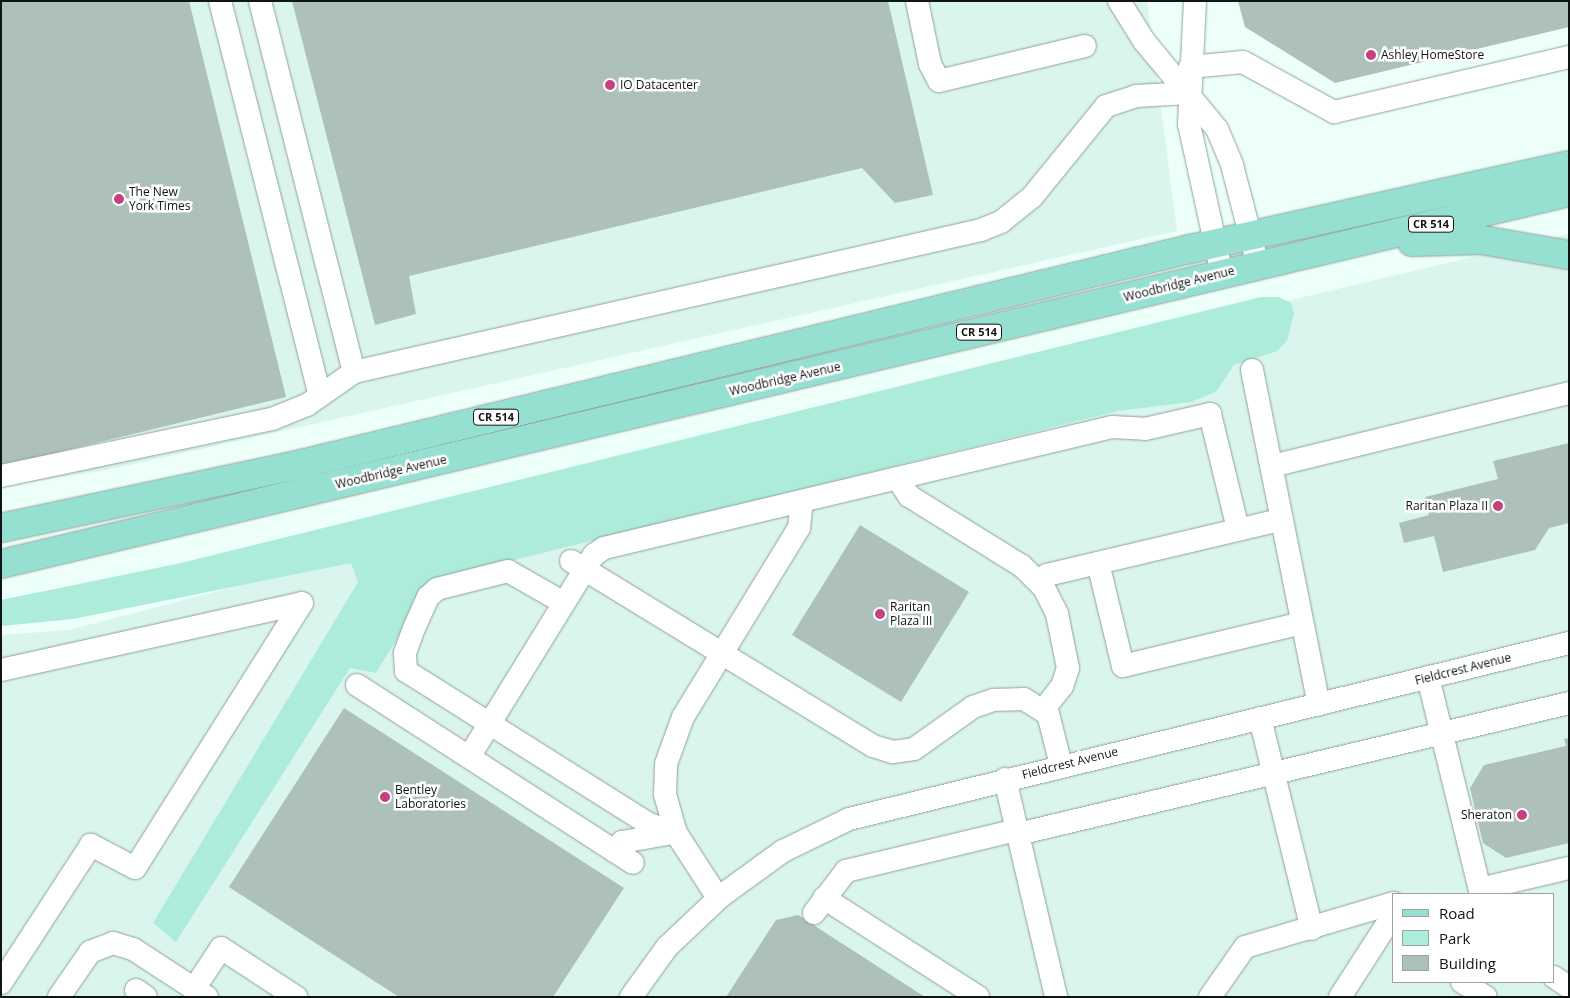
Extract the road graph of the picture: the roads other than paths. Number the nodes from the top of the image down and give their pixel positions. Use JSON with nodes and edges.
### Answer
{"nodes":[{"id":1,"x":220,"y":1,"type":"edge"},
{"id":2,"x":260,"y":1,"type":"edge"},
{"id":3,"x":917,"y":1,"type":"edge"},
{"id":4,"x":1119,"y":1,"type":"edge"},
{"id":5,"x":1195,"y":1,"type":"edge"},
{"id":6,"x":1085,"y":46,"type":"dead end"},
{"id":7,"x":1569,"y":57,"type":"edge"},
{"id":8,"x":1190,"y":67,"type":"junction"},
{"id":9,"x":1188,"y":93,"type":"junction"},
{"id":10,"x":1569,"y":163,"type":"edge"},
{"id":11,"x":1569,"y":192,"type":"edge"},
{"id":12,"x":1251,"y":237,"type":"junction"},
{"id":13,"x":1215,"y":245,"type":"junction"},
{"id":14,"x":1569,"y":256,"type":"edge"},
{"id":15,"x":1294,"y":257,"type":"junction"},
{"id":16,"x":1258,"y":265,"type":"junction"},
{"id":17,"x":1222,"y":274,"type":"junction"},
{"id":18,"x":1252,"y":370,"type":"dead end"},
{"id":19,"x":354,"y":372,"type":"junction"},
{"id":20,"x":1569,"y":393,"type":"edge"},
{"id":21,"x":320,"y":396,"type":"junction"},
{"id":22,"x":1272,"y":466,"type":"junction"},
{"id":23,"x":1,"y":476,"type":"edge"},
{"id":24,"x":896,"y":478,"type":"junction"},
{"id":25,"x":802,"y":501,"type":"junction"},
{"id":26,"x":1280,"y":520,"type":"junction"},
{"id":27,"x":1,"y":528,"type":"edge"},
{"id":28,"x":1238,"y":530,"type":"junction"},
{"id":29,"x":1098,"y":563,"type":"junction"},
{"id":30,"x":1,"y":564,"type":"edge"},
{"id":31,"x":578,"y":565,"type":"junction"},
{"id":32,"x":1039,"y":581,"type":"junction"},
{"id":33,"x":564,"y":603,"type":"junction"},
{"id":34,"x":1302,"y":623,"type":"junction"},
{"id":35,"x":1569,"y":643,"type":"edge"},
{"id":36,"x":721,"y":653,"type":"junction"},
{"id":37,"x":1,"y":670,"type":"edge"},
{"id":38,"x":1428,"y":677,"type":"junction"},
{"id":39,"x":357,"y":685,"type":"dead end"},
{"id":40,"x":1569,"y":703,"type":"edge"},
{"id":41,"x":1319,"y":704,"type":"junction"},
{"id":42,"x":1044,"y":709,"type":"junction"},
{"id":43,"x":1260,"y":718,"type":"junction"},
{"id":44,"x":489,"y":725,"type":"junction"},
{"id":45,"x":1442,"y":733,"type":"junction"},
{"id":46,"x":469,"y":758,"type":"junction"},
{"id":47,"x":1061,"y":765,"type":"junction"},
{"id":48,"x":1274,"y":774,"type":"junction"},
{"id":49,"x":1005,"y":779,"type":"junction"},
{"id":50,"x":1017,"y":832,"type":"junction"},
{"id":51,"x":676,"y":833,"type":"junction"},
{"id":52,"x":614,"y":851,"type":"junction"},
{"id":53,"x":633,"y":863,"type":"dead end"},
{"id":54,"x":1569,"y":868,"type":"edge"},
{"id":55,"x":1480,"y":892,"type":"edge"},
{"id":56,"x":718,"y":898,"type":"junction"},
{"id":57,"x":1392,"y":904,"type":"edge"},
{"id":58,"x":1312,"y":929,"type":"junction"},
{"id":59,"x":1388,"y":934,"type":"edge"},
{"id":60,"x":1555,"y":979,"type":"edge"},
{"id":61,"x":1,"y":983,"type":"edge"},
{"id":62,"x":1464,"y":983,"type":"edge"},
{"id":63,"x":1569,"y":987,"type":"edge"},
{"id":64,"x":201,"y":993,"type":"edge"},
{"id":65,"x":60,"y":997,"type":"edge"},
{"id":66,"x":296,"y":997,"type":"edge"},
{"id":67,"x":631,"y":997,"type":"edge"},
{"id":68,"x":978,"y":997,"type":"edge"},
{"id":69,"x":1056,"y":997,"type":"edge"},
{"id":70,"x":1210,"y":997,"type":"edge"},
{"id":71,"x":1340,"y":997,"type":"edge"},
{"id":72,"x":1486,"y":997,"type":"edge"}],
"edges":[{"from":1,"to":21,"type":"street"},
{"from":2,"to":19,"type":"street"},
{"from":3,"to":6,"type":"street"},
{"from":4,"to":9,"type":"street"},
{"from":5,"to":8,"type":"street"},
{"from":7,"to":8,"type":"street"},
{"from":8,"to":9,"type":"street"},
{"from":9,"to":12,"type":"street"},
{"from":9,"to":13,"type":"street"},
{"from":9,"to":19,"type":"street"},
{"from":10,"to":12,"type":"main road","number":"CR 514"},
{"from":11,"to":15,"type":"main road","name":"Woodbridge Avenue","number":"CR 514"},
{"from":12,"to":13,"type":"main road","number":"CR 514"},
{"from":12,"to":16,"type":"street"},
{"from":13,"to":17,"type":"street"},
{"from":13,"to":27,"type":"main road","number":"CR 514"},
{"from":14,"to":15,"type":"main road"},
{"from":15,"to":16,"type":"main road","name":"Woodbridge Avenue","number":"CR 514"},
{"from":16,"to":17,"type":"main road","name":"Woodbridge Avenue","number":"CR 514"},
{"from":17,"to":30,"type":"main road","name":"Woodbridge Avenue","number":"CR 514"},
{"from":18,"to":22,"type":"street"},
{"from":19,"to":21,"type":"street"},
{"from":20,"to":22,"type":"street"},
{"from":21,"to":23,"type":"street"},
{"from":22,"to":26,"type":"street"},
{"from":24,"to":25,"type":"street"},
{"from":24,"to":28,"type":"street"},
{"from":24,"to":32,"type":"street"},
{"from":25,"to":31,"type":"street"},
{"from":25,"to":36,"type":"street"},
{"from":26,"to":28,"type":"street"},
{"from":26,"to":34,"type":"street"},
{"from":28,"to":29,"type":"street"},
{"from":29,"to":32,"type":"street"},
{"from":29,"to":34,"type":"street"},
{"from":31,"to":33,"type":"street"},
{"from":31,"to":36,"type":"street"},
{"from":32,"to":42,"type":"street"},
{"from":33,"to":44,"type":"street"},
{"from":33,"to":44,"type":"street"},
{"from":34,"to":41,"type":"street"},
{"from":35,"to":38,"type":"street","name":"Fieldcrest Avenue"},
{"from":36,"to":42,"type":"street"},
{"from":36,"to":51,"type":"street"},
{"from":37,"to":61,"type":"street"},
{"from":38,"to":41,"type":"street","name":"Fieldcrest Avenue"},
{"from":38,"to":45,"type":"street"},
{"from":39,"to":46,"type":"street"},
{"from":40,"to":45,"type":"street"},
{"from":41,"to":43,"type":"street","name":"Fieldcrest Avenue"},
{"from":42,"to":47,"type":"street"},
{"from":43,"to":47,"type":"street","name":"Fieldcrest Avenue"},
{"from":43,"to":48,"type":"street"},
{"from":44,"to":46,"type":"street"},
{"from":44,"to":51,"type":"street"},
{"from":45,"to":48,"type":"street"},
{"from":45,"to":55,"type":"street"},
{"from":46,"to":52,"type":"street"},
{"from":47,"to":49,"type":"street","name":"Fieldcrest Avenue"},
{"from":48,"to":50,"type":"street"},
{"from":48,"to":58,"type":"street"},
{"from":49,"to":50,"type":"street"},
{"from":49,"to":56,"type":"street","name":"Fieldcrest Avenue"},
{"from":50,"to":68,"type":"street"},
{"from":50,"to":69,"type":"street"},
{"from":51,"to":52,"type":"street"},
{"from":51,"to":56,"type":"street"},
{"from":52,"to":53,"type":"street"},
{"from":54,"to":55,"type":"street"},
{"from":56,"to":67,"type":"street","name":"Fieldcrest Avenue"},
{"from":57,"to":58,"type":"street"},
{"from":57,"to":59,"type":"street"},
{"from":58,"to":70,"type":"street"},
{"from":59,"to":71,"type":"street"},
{"from":60,"to":63,"type":"street"},
{"from":62,"to":72,"type":"street"},
{"from":64,"to":65,"type":"street"},
{"from":64,"to":66,"type":"street"}]}
